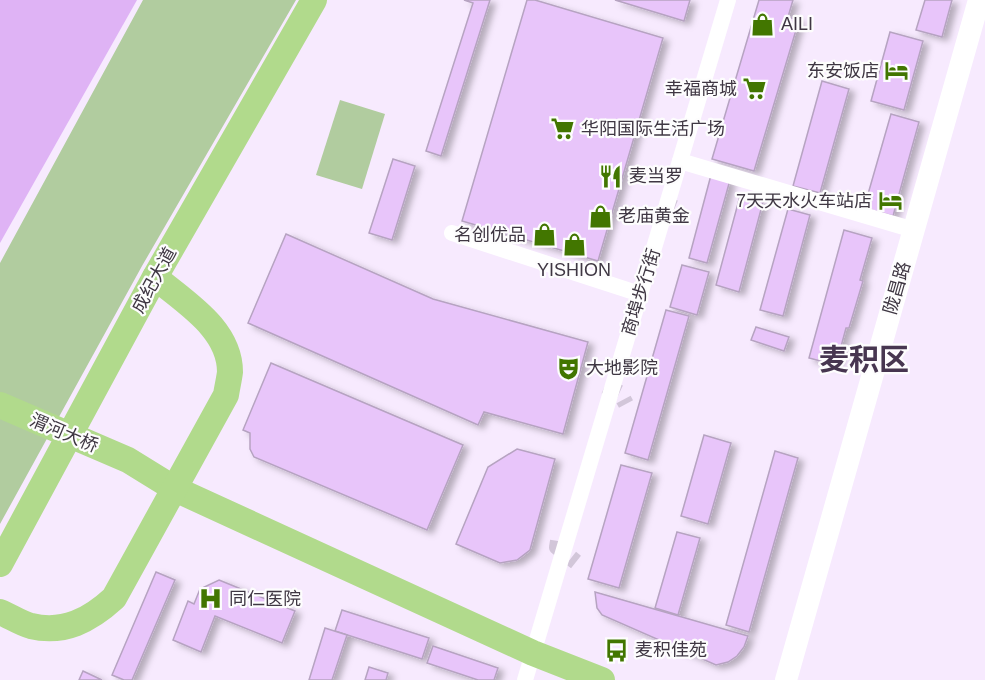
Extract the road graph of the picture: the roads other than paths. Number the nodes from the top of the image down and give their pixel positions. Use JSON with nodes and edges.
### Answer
{"nodes":[{"id":1,"x":314,"y":0,"type":"edge"},
{"id":2,"x":728,"y":0,"type":"edge"},
{"id":3,"x":979,"y":0,"type":"edge"},
{"id":4,"x":985,"y":33,"type":"edge"},
{"id":5,"x":680,"y":160,"type":"junction"},
{"id":6,"x":914,"y":230,"type":"junction"},
{"id":7,"x":452,"y":232,"type":"dead end"},
{"id":8,"x":155,"y":277,"type":"junction"},
{"id":9,"x":640,"y":294,"type":"junction"},
{"id":10,"x":0,"y":405,"type":"edge"},
{"id":11,"x":0,"y":420,"type":"edge"},
{"id":12,"x":125,"y":466,"type":"junction"},
{"id":13,"x":175,"y":489,"type":"junction"},
{"id":14,"x":0,"y":564,"type":"edge"},
{"id":15,"x":0,"y":612,"type":"edge"},
{"id":16,"x":533,"y":653,"type":"junction"},
{"id":17,"x":525,"y":680,"type":"edge"},
{"id":18,"x":602,"y":680,"type":"edge"},
{"id":19,"x":786,"y":680,"type":"edge"},
{"id":20,"x":797,"y":680,"type":"edge"}],
"edges":[{"from":1,"to":8,"type":"main road","name":"成纪大道"},
{"from":2,"to":5,"type":"street","name":"商埠步行街"},
{"from":3,"to":6,"type":"main road","name":"陇昌路"},
{"from":4,"to":20,"type":"main road","name":"陇昌路"},
{"from":5,"to":6,"type":"street"},
{"from":5,"to":9,"type":"street","name":"商埠步行街"},
{"from":6,"to":19,"type":"main road","name":"陇昌路"},
{"from":7,"to":9,"type":"street"},
{"from":8,"to":13,"type":"main road"},
{"from":8,"to":14,"type":"main road","name":"成纪大道"},
{"from":9,"to":16,"type":"street","name":"商埠步行街"},
{"from":10,"to":12,"type":"main road","name":"渭河大桥"},
{"from":11,"to":12,"type":"main road","name":"渭河大桥"},
{"from":12,"to":13,"type":"main road"},
{"from":13,"to":15,"type":"main road"},
{"from":13,"to":16,"type":"main road"},
{"from":16,"to":17,"type":"street","name":"商埠步行街"},
{"from":16,"to":18,"type":"main road"}]}
